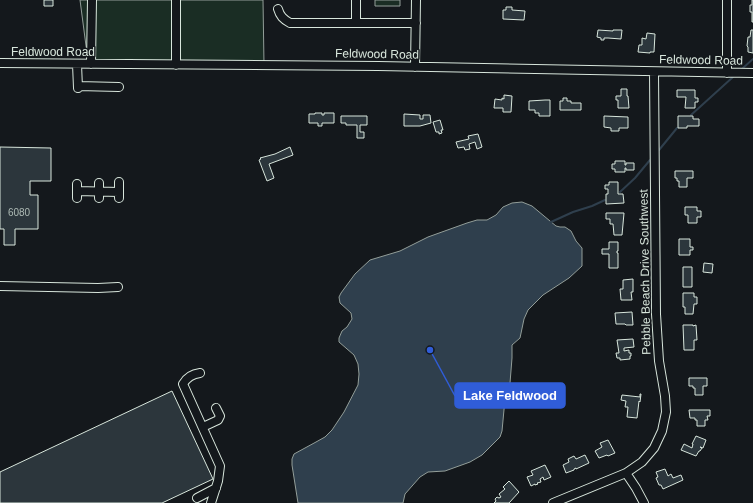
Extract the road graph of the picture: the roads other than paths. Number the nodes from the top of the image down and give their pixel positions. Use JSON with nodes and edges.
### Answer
{"nodes":[{"id":1,"x":92,"y":0,"type":"edge"},
{"id":2,"x":176,"y":0,"type":"edge"},
{"id":3,"x":356,"y":0,"type":"edge"},
{"id":4,"x":416,"y":0,"type":"edge"},
{"id":5,"x":727,"y":0,"type":"edge"},
{"id":6,"x":278,"y":9,"type":"dead end"},
{"id":7,"x":356,"y":23,"type":"junction"},
{"id":8,"x":416,"y":23,"type":"junction"},
{"id":9,"x":0,"y":63,"type":"edge"},
{"id":10,"x":77,"y":64,"type":"junction"},
{"id":11,"x":91,"y":64,"type":"junction"},
{"id":12,"x":176,"y":64,"type":"junction"},
{"id":13,"x":415,"y":67,"type":"junction"},
{"id":14,"x":654,"y":72,"type":"junction"},
{"id":15,"x":727,"y":73,"type":"junction"},
{"id":16,"x":753,"y":73,"type":"edge"},
{"id":17,"x":120,"y":87,"type":"dead end"},
{"id":18,"x":119,"y":182,"type":"dead end"},
{"id":19,"x":77,"y":191,"type":"dead end"},
{"id":20,"x":0,"y":286,"type":"edge"},
{"id":21,"x":118,"y":287,"type":"dead end"},
{"id":22,"x":200,"y":373,"type":"dead end"},
{"id":23,"x":216,"y":408,"type":"dead end"},
{"id":24,"x":203,"y":427,"type":"junction"},
{"id":25,"x":626,"y":473,"type":"junction"},
{"id":26,"x":216,"y":488,"type":"junction"},
{"id":27,"x":197,"y":498,"type":"dead end"},
{"id":28,"x":211,"y":503,"type":"edge"},
{"id":29,"x":553,"y":503,"type":"edge"},
{"id":30,"x":644,"y":503,"type":"edge"}],
"edges":[{"from":1,"to":11,"type":"street"},
{"from":2,"to":12,"type":"street"},
{"from":3,"to":7,"type":"street"},
{"from":4,"to":8,"type":"street"},
{"from":5,"to":15,"type":"street"},
{"from":6,"to":7,"type":"street"},
{"from":7,"to":8,"type":"street"},
{"from":8,"to":13,"type":"street"},
{"from":9,"to":10,"type":"street","name":"Feldwood Road"},
{"from":10,"to":11,"type":"street","name":"Feldwood Road"},
{"from":10,"to":17,"type":"street"},
{"from":11,"to":12,"type":"street","name":"Feldwood Road"},
{"from":12,"to":13,"type":"street","name":"Feldwood Road"},
{"from":13,"to":14,"type":"street","name":"Feldwood Road"},
{"from":14,"to":15,"type":"street","name":"Feldwood Road"},
{"from":14,"to":25,"type":"street","name":"Pebble Beach Drive Southwest"},
{"from":15,"to":16,"type":"street","name":"Feldwood Road"},
{"from":18,"to":19,"type":"street"},
{"from":20,"to":21,"type":"street"},
{"from":22,"to":24,"type":"street"},
{"from":23,"to":24,"type":"street"},
{"from":24,"to":26,"type":"street"},
{"from":25,"to":29,"type":"street","name":"Pebble Beach Drive Southwest"},
{"from":25,"to":30,"type":"street"},
{"from":26,"to":27,"type":"street"},
{"from":26,"to":28,"type":"street"}]}
